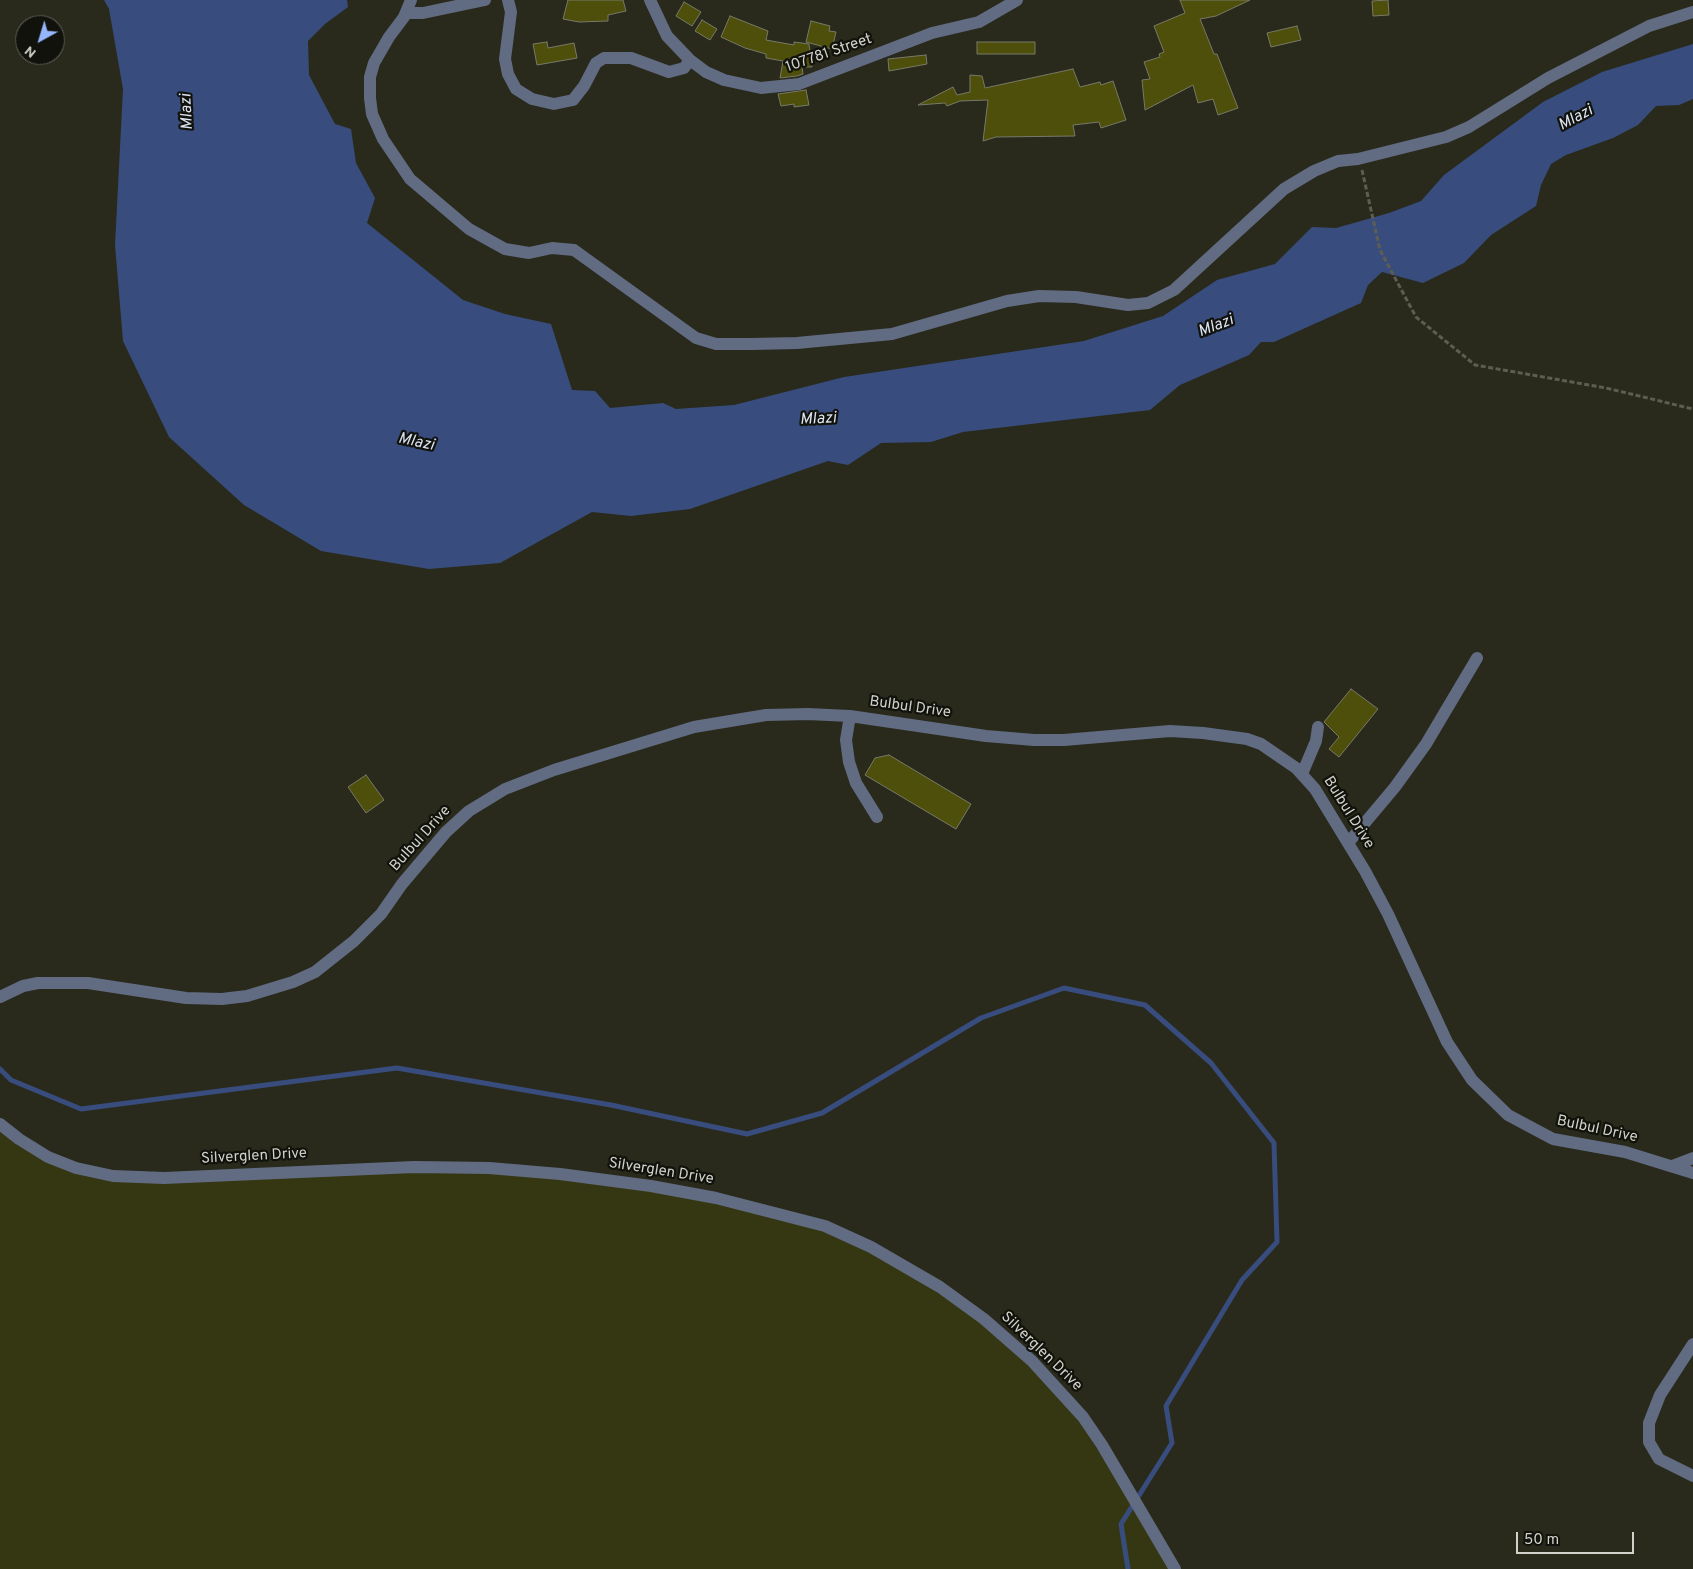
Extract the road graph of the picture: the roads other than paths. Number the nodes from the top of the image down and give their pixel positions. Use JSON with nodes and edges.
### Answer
{"nodes":[{"id":1,"x":411,"y":0,"type":"edge"},
{"id":2,"x":485,"y":0,"type":"edge"},
{"id":3,"x":508,"y":0,"type":"edge"},
{"id":4,"x":650,"y":0,"type":"edge"},
{"id":5,"x":1018,"y":0,"type":"edge"},
{"id":6,"x":1693,"y":12,"type":"edge"},
{"id":7,"x":406,"y":13,"type":"junction"},
{"id":8,"x":690,"y":60,"type":"junction"},
{"id":9,"x":1477,"y":658,"type":"dead end"},
{"id":10,"x":850,"y":716,"type":"junction"},
{"id":11,"x":1318,"y":727,"type":"dead end"},
{"id":12,"x":1302,"y":774,"type":"junction"},
{"id":13,"x":877,"y":817,"type":"dead end"},
{"id":14,"x":1348,"y":843,"type":"junction"},
{"id":15,"x":0,"y":997,"type":"edge"},
{"id":16,"x":0,"y":1124,"type":"edge"},
{"id":17,"x":1693,"y":1158,"type":"edge"},
{"id":18,"x":1672,"y":1166,"type":"junction"},
{"id":19,"x":1693,"y":1173,"type":"edge"},
{"id":20,"x":1693,"y":1344,"type":"edge"},
{"id":21,"x":1693,"y":1476,"type":"edge"},
{"id":22,"x":1176,"y":1569,"type":"edge"}],
"edges":[{"from":1,"to":7,"type":"street"},
{"from":2,"to":7,"type":"street"},
{"from":3,"to":8,"type":"street"},
{"from":4,"to":8,"type":"street","name":"107781 Street"},
{"from":5,"to":8,"type":"street","name":"107781 Street"},
{"from":6,"to":7,"type":"street"},
{"from":9,"to":14,"type":"street"},
{"from":10,"to":12,"type":"street","name":"Bulbul Drive"},
{"from":10,"to":13,"type":"street"},
{"from":10,"to":15,"type":"street","name":"Bulbul Drive"},
{"from":11,"to":12,"type":"street"},
{"from":12,"to":14,"type":"street","name":"Bulbul Drive"},
{"from":14,"to":18,"type":"street","name":"Bulbul Drive"},
{"from":16,"to":22,"type":"street","name":"Silverglen Drive"},
{"from":17,"to":18,"type":"street"},
{"from":18,"to":19,"type":"street","name":"Bulbul Drive"},
{"from":20,"to":21,"type":"street"}]}
